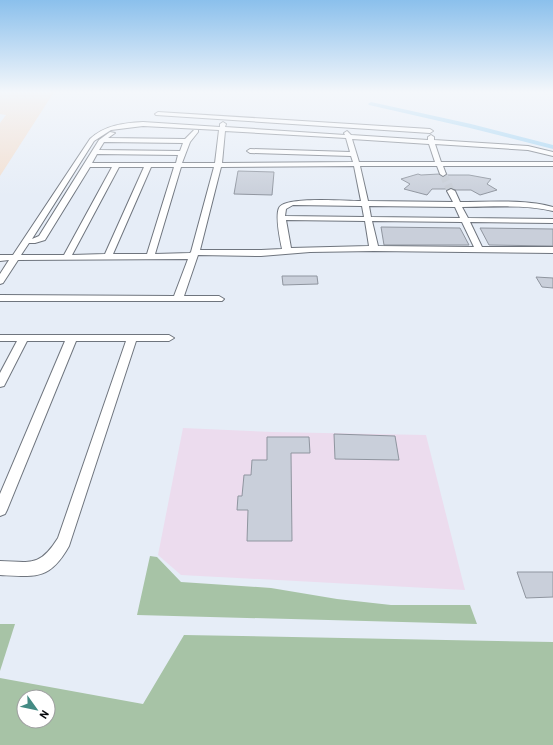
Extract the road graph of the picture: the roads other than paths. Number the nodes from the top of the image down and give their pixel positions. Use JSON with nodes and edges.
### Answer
{"nodes":[{"id":1,"x":122,"y":127,"type":"edge"},
{"id":2,"x":158,"y":127,"type":"edge"},
{"id":3,"x":223,"y":127,"type":"edge"},
{"id":4,"x":346,"y":127,"type":"edge"},
{"id":5,"x":408,"y":127,"type":"edge"},
{"id":6,"x":196,"y":131,"type":"junction"},
{"id":7,"x":222,"y":131,"type":"junction"},
{"id":8,"x":102,"y":140,"type":"junction"},
{"id":9,"x":350,"y":140,"type":"junction"},
{"id":10,"x":187,"y":141,"type":"junction"},
{"id":11,"x":252,"y":143,"type":"dead end"},
{"id":12,"x":432,"y":145,"type":"junction"},
{"id":13,"x":250,"y":151,"type":"junction"},
{"id":14,"x":96,"y":152,"type":"junction"},
{"id":15,"x":182,"y":153,"type":"junction"},
{"id":16,"x":354,"y":154,"type":"junction"},
{"id":17,"x":553,"y":154,"type":"edge"},
{"id":18,"x":553,"y":164,"type":"edge"},
{"id":19,"x":88,"y":165,"type":"junction"},
{"id":20,"x":218,"y":165,"type":"junction"},
{"id":21,"x":116,"y":166,"type":"junction"},
{"id":22,"x":148,"y":166,"type":"junction"},
{"id":23,"x":179,"y":166,"type":"junction"},
{"id":24,"x":247,"y":166,"type":"junction"},
{"id":25,"x":357,"y":166,"type":"junction"},
{"id":26,"x":439,"y":166,"type":"junction"},
{"id":27,"x":444,"y":174,"type":"tunnel mouth"},
{"id":28,"x":451,"y":191,"type":"tunnel mouth"},
{"id":29,"x":364,"y":203,"type":"junction"},
{"id":30,"x":459,"y":205,"type":"junction"},
{"id":31,"x":553,"y":209,"type":"edge"},
{"id":32,"x":282,"y":218,"type":"junction"},
{"id":33,"x":368,"y":219,"type":"junction"},
{"id":34,"x":466,"y":220,"type":"junction"},
{"id":35,"x":553,"y":222,"type":"edge"},
{"id":36,"x":26,"y":241,"type":"junction"},
{"id":37,"x":374,"y":248,"type":"junction"},
{"id":38,"x":287,"y":250,"type":"junction"},
{"id":39,"x":479,"y":250,"type":"junction"},
{"id":40,"x":553,"y":250,"type":"edge"},
{"id":41,"x":194,"y":254,"type":"junction"},
{"id":42,"x":67,"y":257,"type":"junction"},
{"id":43,"x":108,"y":257,"type":"junction"},
{"id":44,"x":150,"y":257,"type":"junction"},
{"id":45,"x":0,"y":258,"type":"edge"},
{"id":46,"x":15,"y":258,"type":"junction"},
{"id":47,"x":0,"y":281,"type":"edge"},
{"id":48,"x":0,"y":298,"type":"edge"},
{"id":49,"x":178,"y":299,"type":"junction"},
{"id":50,"x":219,"y":299,"type":"dead end"},
{"id":51,"x":0,"y":338,"type":"edge"},
{"id":52,"x":24,"y":338,"type":"junction"},
{"id":53,"x":72,"y":338,"type":"junction"},
{"id":54,"x":132,"y":338,"type":"junction"},
{"id":55,"x":169,"y":338,"type":"dead end"},
{"id":56,"x":0,"y":383,"type":"edge"},
{"id":57,"x":0,"y":510,"type":"edge"},
{"id":58,"x":0,"y":568,"type":"edge"}],
"edges":[{"from":1,"to":36,"type":"street"},
{"from":2,"to":7,"type":"street"},
{"from":3,"to":7,"type":"street"},
{"from":4,"to":9,"type":"street"},
{"from":5,"to":12,"type":"street"},
{"from":6,"to":7,"type":"street"},
{"from":6,"to":8,"type":"street"},
{"from":6,"to":10,"type":"street"},
{"from":7,"to":9,"type":"street"},
{"from":7,"to":20,"type":"street"},
{"from":8,"to":10,"type":"street"},
{"from":8,"to":14,"type":"street"},
{"from":9,"to":12,"type":"street"},
{"from":9,"to":16,"type":"street"},
{"from":10,"to":15,"type":"street"},
{"from":11,"to":13,"type":"street"},
{"from":12,"to":17,"type":"street"},
{"from":12,"to":26,"type":"street"},
{"from":13,"to":16,"type":"street"},
{"from":13,"to":24,"type":"street"},
{"from":14,"to":15,"type":"street"},
{"from":14,"to":19,"type":"street"},
{"from":15,"to":23,"type":"street"},
{"from":16,"to":25,"type":"street"},
{"from":18,"to":26,"type":"street"},
{"from":19,"to":21,"type":"street"},
{"from":19,"to":36,"type":"street"},
{"from":20,"to":23,"type":"street"},
{"from":20,"to":24,"type":"street"},
{"from":20,"to":41,"type":"street"},
{"from":21,"to":22,"type":"street"},
{"from":21,"to":42,"type":"street"},
{"from":22,"to":23,"type":"street"},
{"from":22,"to":43,"type":"street"},
{"from":23,"to":44,"type":"street"},
{"from":24,"to":25,"type":"street"},
{"from":25,"to":26,"type":"street"},
{"from":25,"to":29,"type":"street"},
{"from":26,"to":27,"type":"street"},
{"from":28,"to":30,"type":"street"},
{"from":29,"to":30,"type":"street"},
{"from":29,"to":32,"type":"street"},
{"from":29,"to":33,"type":"street"},
{"from":30,"to":31,"type":"street"},
{"from":30,"to":34,"type":"street"},
{"from":32,"to":33,"type":"street"},
{"from":32,"to":38,"type":"street"},
{"from":33,"to":34,"type":"street"},
{"from":33,"to":37,"type":"street"},
{"from":34,"to":35,"type":"street"},
{"from":34,"to":39,"type":"street"},
{"from":36,"to":46,"type":"street"},
{"from":37,"to":38,"type":"street"},
{"from":37,"to":39,"type":"street"},
{"from":38,"to":41,"type":"street"},
{"from":39,"to":40,"type":"street"},
{"from":41,"to":44,"type":"street"},
{"from":41,"to":49,"type":"street"},
{"from":42,"to":43,"type":"street"},
{"from":42,"to":46,"type":"street"},
{"from":43,"to":44,"type":"street"},
{"from":45,"to":46,"type":"street"},
{"from":46,"to":47,"type":"street"},
{"from":48,"to":49,"type":"street"},
{"from":49,"to":50,"type":"street"},
{"from":51,"to":52,"type":"street"},
{"from":52,"to":53,"type":"street"},
{"from":52,"to":56,"type":"street"},
{"from":53,"to":54,"type":"street"},
{"from":53,"to":57,"type":"street"},
{"from":54,"to":55,"type":"street"},
{"from":54,"to":58,"type":"street"}]}
